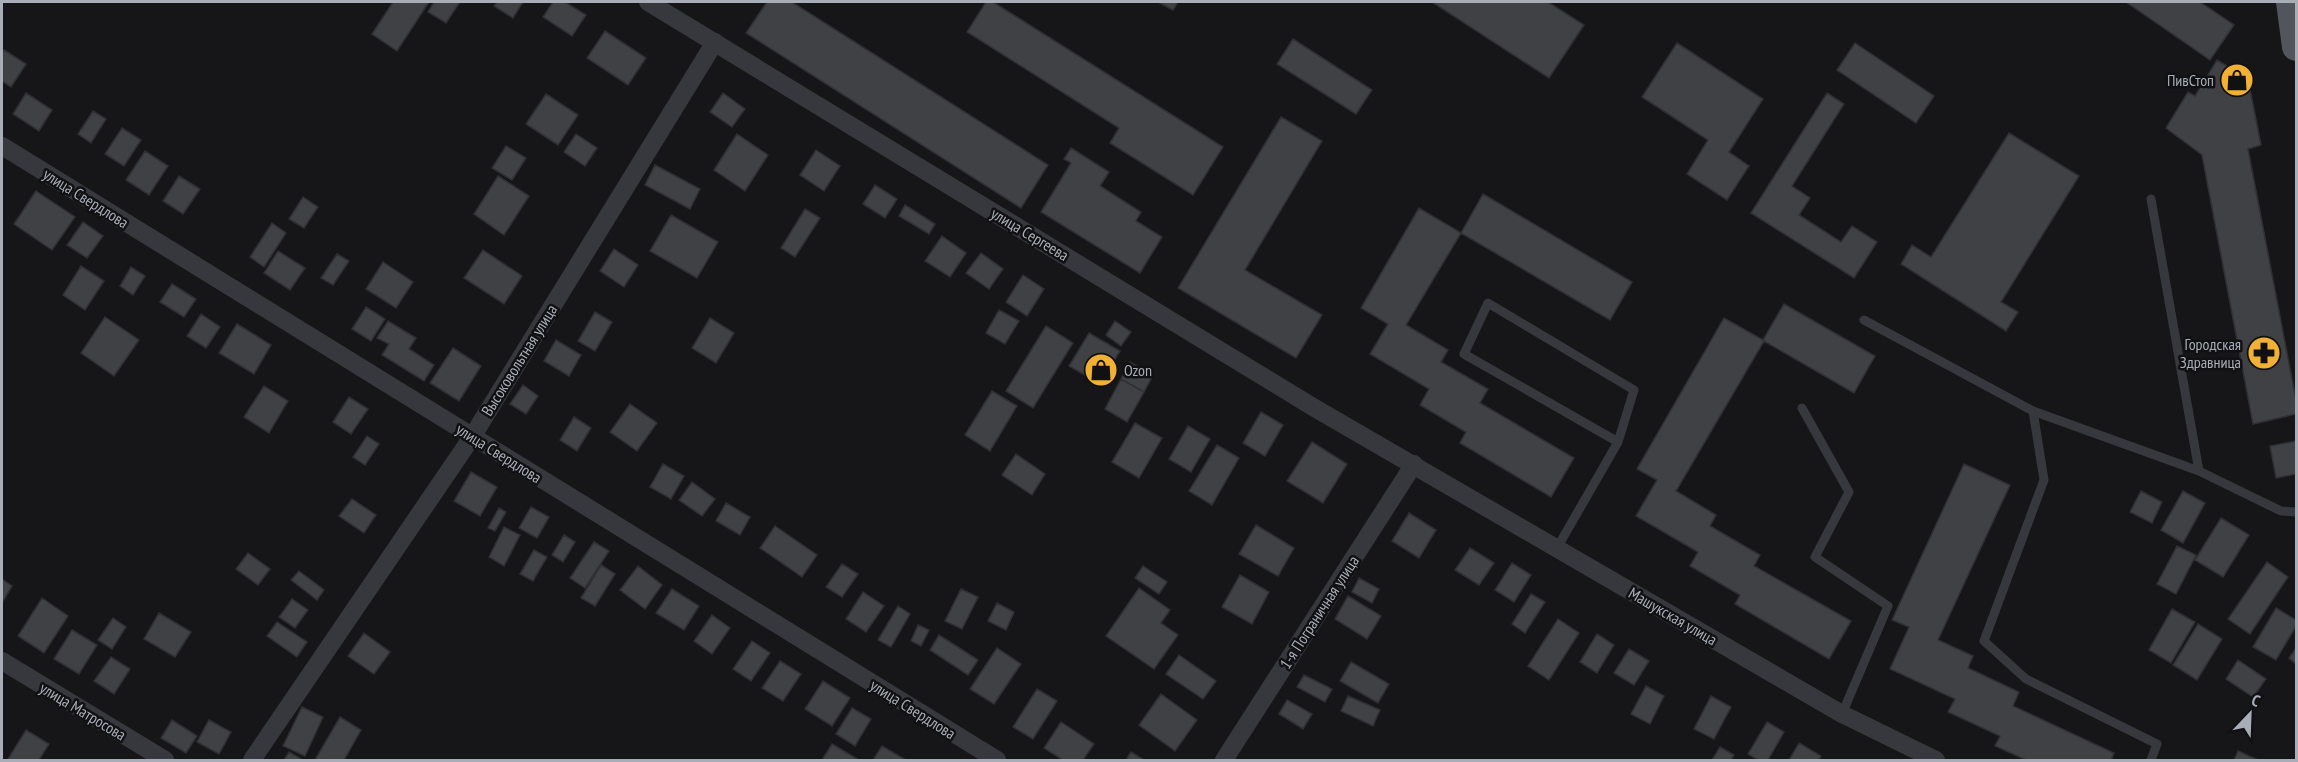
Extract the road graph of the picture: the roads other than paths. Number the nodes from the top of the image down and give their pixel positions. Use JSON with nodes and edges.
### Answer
{"nodes":[{"id":1,"x":648,"y":2,"type":"edge"},
{"id":2,"x":2290,"y":2,"type":"edge"},
{"id":3,"x":715,"y":42,"type":"junction"},
{"id":4,"x":2296,"y":47,"type":"edge"},
{"id":5,"x":2,"y":146,"type":"edge"},
{"id":6,"x":2151,"y":200,"type":"dead end"},
{"id":7,"x":1864,"y":320,"type":"dead end"},
{"id":8,"x":1802,"y":408,"type":"dead end"},
{"id":9,"x":2033,"y":411,"type":"junction"},
{"id":10,"x":472,"y":437,"type":"junction"},
{"id":11,"x":1618,"y":442,"type":"junction"},
{"id":12,"x":1414,"y":464,"type":"junction"},
{"id":13,"x":2199,"y":471,"type":"junction"},
{"id":14,"x":2296,"y":512,"type":"edge"},
{"id":15,"x":1557,"y":548,"type":"junction"},
{"id":16,"x":2,"y":661,"type":"edge"},
{"id":17,"x":1842,"y":714,"type":"junction"},
{"id":18,"x":165,"y":760,"type":"edge"},
{"id":19,"x":252,"y":760,"type":"edge"},
{"id":20,"x":997,"y":760,"type":"edge"},
{"id":21,"x":1224,"y":760,"type":"edge"},
{"id":22,"x":1936,"y":760,"type":"edge"},
{"id":23,"x":2151,"y":760,"type":"edge"}],
"edges":[{"from":1,"to":3,"type":"street","name":"улица Сергеева"},
{"from":2,"to":4,"type":"main road"},
{"from":3,"to":10,"type":"street","name":"Высоковольтная улица"},
{"from":3,"to":12,"type":"street","name":"улица Сергеева"},
{"from":5,"to":10,"type":"street","name":"улица Свердлова"},
{"from":6,"to":13,"type":"lane"},
{"from":7,"to":9,"type":"lane"},
{"from":8,"to":17,"type":"lane"},
{"from":9,"to":13,"type":"lane"},
{"from":9,"to":23,"type":"lane"},
{"from":10,"to":19,"type":"street","name":"Высоковольтная улица"},
{"from":10,"to":20,"type":"street","name":"улица Свердлова"},
{"from":11,"to":11,"type":"lane"},
{"from":11,"to":15,"type":"lane"},
{"from":12,"to":15,"type":"street","name":"Машукская улица"},
{"from":12,"to":21,"type":"street","name":"1-я Пограничная улица"},
{"from":13,"to":14,"type":"lane"},
{"from":15,"to":17,"type":"street","name":"Машукская улица"},
{"from":16,"to":18,"type":"street","name":"улица Матросова"},
{"from":17,"to":22,"type":"street","name":"Машукская улица"}]}
